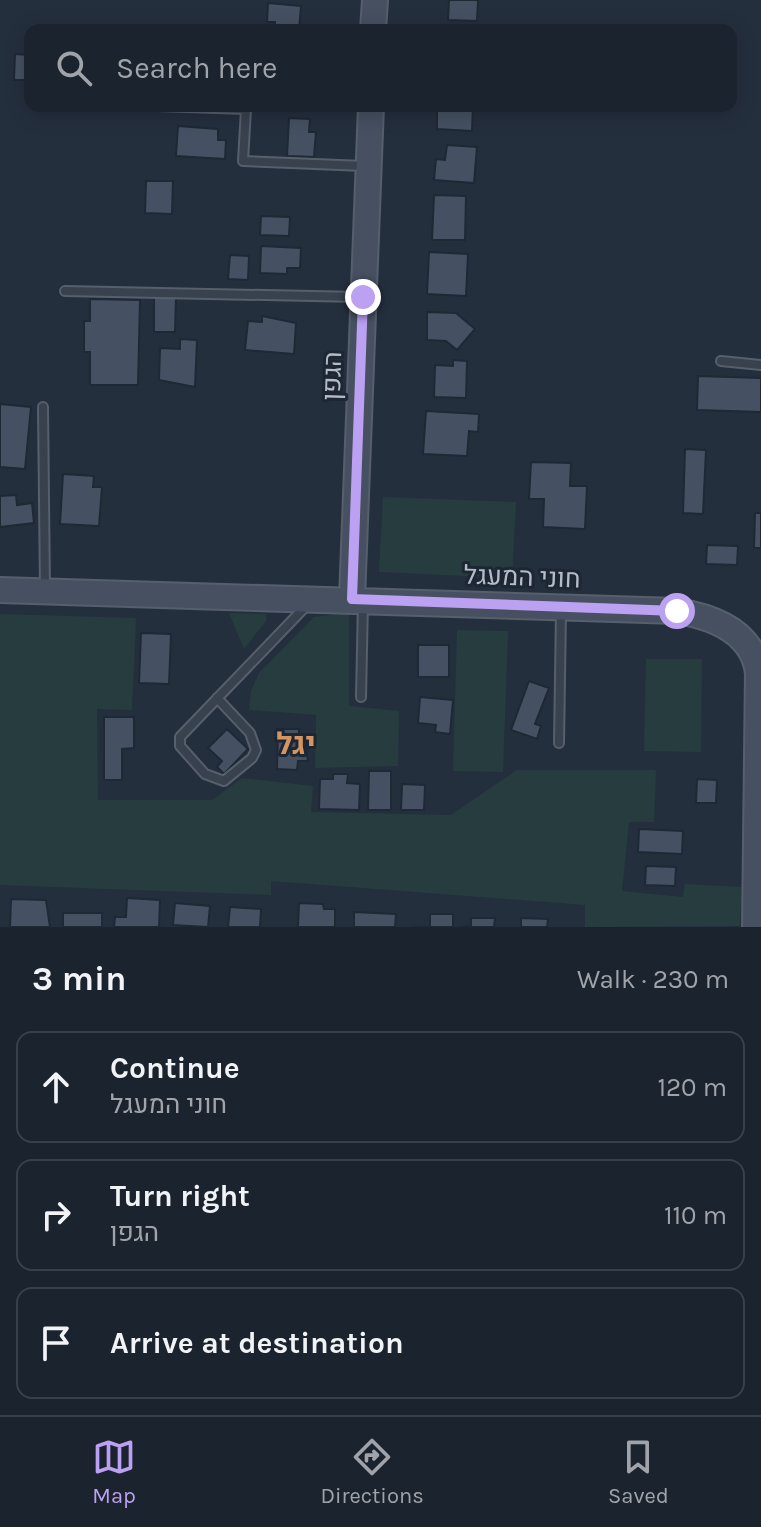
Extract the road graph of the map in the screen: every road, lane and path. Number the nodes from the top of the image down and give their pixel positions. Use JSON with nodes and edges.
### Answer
{"nodes":[{"id":1,"x":375,"y":0,"type":"edge"},
{"id":2,"x":373,"y":24,"type":"edge"},
{"id":3,"x":246,"y":112,"type":"edge"},
{"id":4,"x":371,"y":112,"type":"edge"},
{"id":5,"x":368,"y":166,"type":"junction"},
{"id":6,"x":65,"y":291,"type":"dead end"},
{"id":7,"x":363,"y":297,"type":"junction"},
{"id":8,"x":721,"y":361,"type":"dead end"},
{"id":9,"x":761,"y":365,"type":"edge"},
{"id":10,"x":43,"y":407,"type":"dead end"},
{"id":11,"x":0,"y":590,"type":"edge"},
{"id":12,"x":45,"y":591,"type":"junction"},
{"id":13,"x":314,"y":598,"type":"junction"},
{"id":14,"x":358,"y":599,"type":"junction"},
{"id":15,"x":561,"y":607,"type":"junction"},
{"id":16,"x":757,"y":644,"type":"edge"},
{"id":17,"x":361,"y":697,"type":"dead end"},
{"id":18,"x":217,"y":698,"type":"junction"},
{"id":19,"x":559,"y":743,"type":"dead end"},
{"id":20,"x":755,"y":927,"type":"edge"}],
"edges":[{"from":1,"to":2,"type":"street"},
{"from":3,"to":5,"type":"lane"},
{"from":4,"to":5,"type":"street","name":"הגפן"},
{"from":5,"to":7,"type":"street","name":"הגפן"},
{"from":6,"to":7,"type":"lane"},
{"from":7,"to":14,"type":"street","name":"הגפן"},
{"from":8,"to":9,"type":"lane"},
{"from":10,"to":12,"type":"lane"},
{"from":11,"to":12,"type":"street","name":"חוני המעגל"},
{"from":12,"to":13,"type":"street","name":"חוני המעגל"},
{"from":13,"to":14,"type":"street","name":"חוני המעגל"},
{"from":13,"to":18,"type":"lane"},
{"from":14,"to":15,"type":"street","name":"חוני המעגל"},
{"from":14,"to":17,"type":"lane"},
{"from":15,"to":16,"type":"street","name":"חוני המעגל"},
{"from":15,"to":19,"type":"lane"},
{"from":16,"to":20,"type":"street","name":"חוני המעגל"},
{"from":18,"to":18,"type":"lane"}]}
